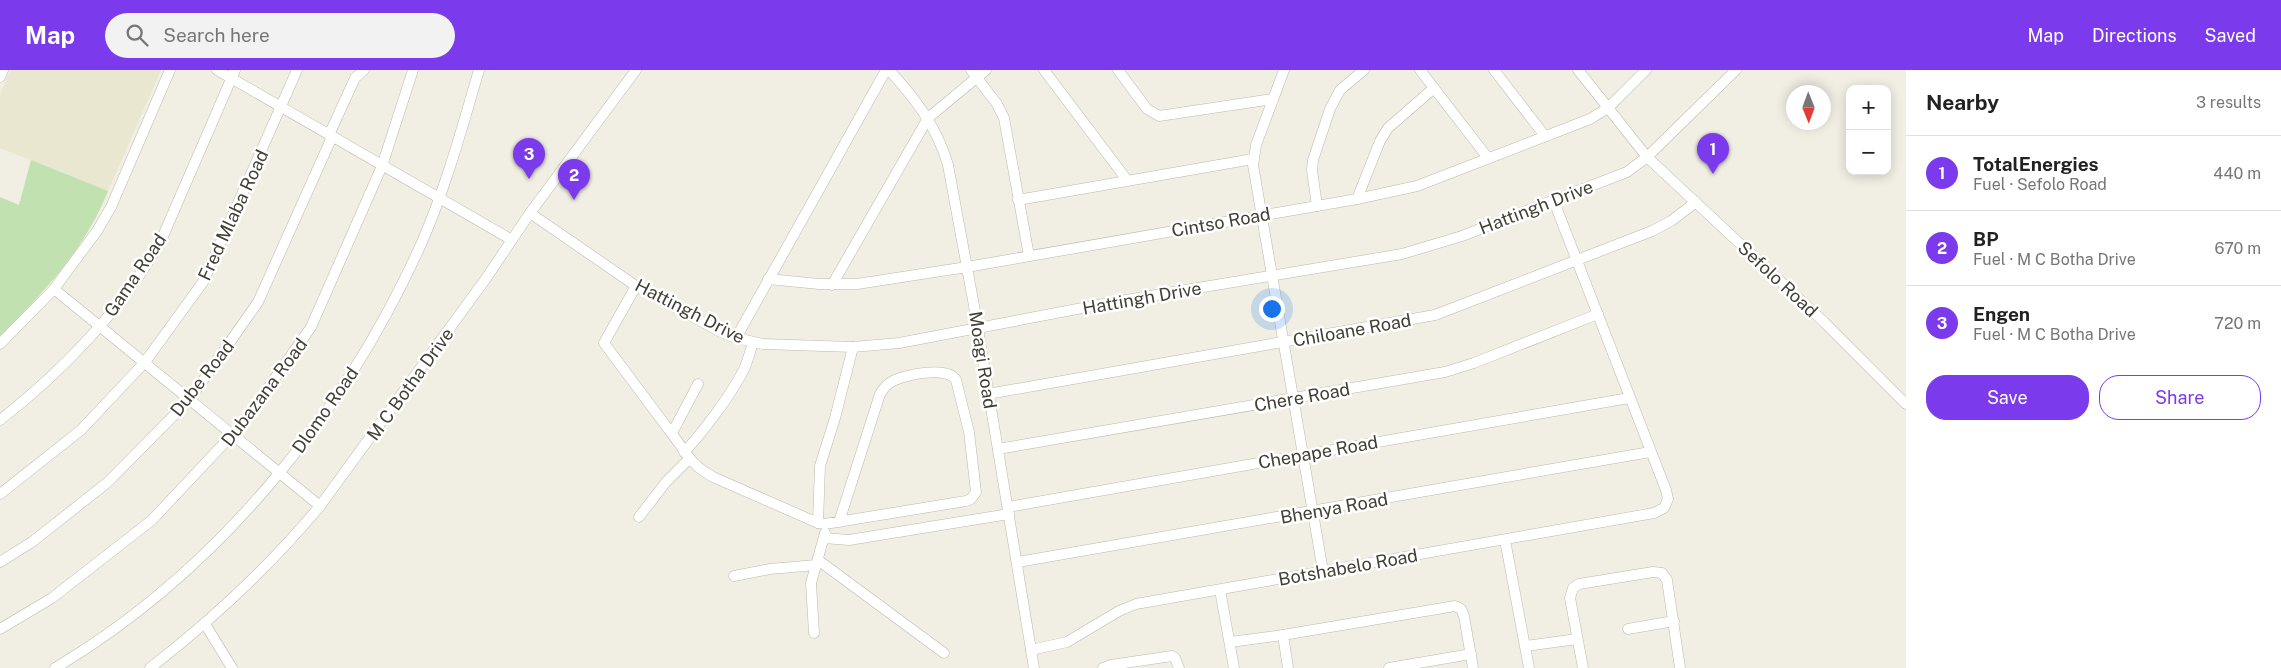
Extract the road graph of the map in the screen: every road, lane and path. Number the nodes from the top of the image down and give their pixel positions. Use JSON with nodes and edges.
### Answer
{"nodes":[{"id":1,"x":3,"y":70,"type":"edge"},
{"id":2,"x":170,"y":70,"type":"edge"},
{"id":3,"x":217,"y":70,"type":"edge"},
{"id":4,"x":297,"y":70,"type":"edge"},
{"id":5,"x":364,"y":70,"type":"edge"},
{"id":6,"x":413,"y":70,"type":"edge"},
{"id":7,"x":479,"y":70,"type":"edge"},
{"id":8,"x":636,"y":70,"type":"edge"},
{"id":9,"x":887,"y":70,"type":"edge"},
{"id":10,"x":986,"y":70,"type":"edge"},
{"id":11,"x":1044,"y":70,"type":"edge"},
{"id":12,"x":1118,"y":70,"type":"edge"},
{"id":13,"x":1284,"y":70,"type":"edge"},
{"id":14,"x":1364,"y":70,"type":"edge"},
{"id":15,"x":1420,"y":70,"type":"edge"},
{"id":16,"x":1494,"y":70,"type":"edge"},
{"id":17,"x":1578,"y":70,"type":"edge"},
{"id":18,"x":1646,"y":70,"type":"edge"},
{"id":19,"x":1736,"y":70,"type":"edge"},
{"id":20,"x":233,"y":74,"type":"edge"},
{"id":21,"x":974,"y":74,"type":"edge"},
{"id":22,"x":0,"y":77,"type":"edge"},
{"id":23,"x":1434,"y":88,"type":"junction"},
{"id":24,"x":1273,"y":98,"type":"junction"},
{"id":25,"x":281,"y":108,"type":"junction"},
{"id":26,"x":1608,"y":108,"type":"junction"},
{"id":27,"x":928,"y":118,"type":"junction"},
{"id":28,"x":330,"y":136,"type":"junction"},
{"id":29,"x":1545,"y":136,"type":"junction"},
{"id":30,"x":1647,"y":157,"type":"junction"},
{"id":31,"x":1488,"y":158,"type":"junction"},
{"id":32,"x":1253,"y":159,"type":"junction"},
{"id":33,"x":382,"y":166,"type":"junction"},
{"id":34,"x":1127,"y":180,"type":"junction"},
{"id":35,"x":438,"y":199,"type":"junction"},
{"id":36,"x":1358,"y":199,"type":"junction"},
{"id":37,"x":1554,"y":199,"type":"junction"},
{"id":38,"x":1018,"y":200,"type":"junction"},
{"id":39,"x":1696,"y":202,"type":"junction"},
{"id":40,"x":1317,"y":206,"type":"junction"},
{"id":41,"x":530,"y":213,"type":"junction"},
{"id":42,"x":1260,"y":215,"type":"junction"},
{"id":43,"x":512,"y":240,"type":"junction"},
{"id":44,"x":1029,"y":256,"type":"junction"},
{"id":45,"x":1577,"y":261,"type":"junction"},
{"id":46,"x":967,"y":267,"type":"junction"},
{"id":47,"x":1272,"y":276,"type":"junction"},
{"id":48,"x":768,"y":279,"type":"junction"},
{"id":49,"x":832,"y":285,"type":"junction"},
{"id":50,"x":636,"y":286,"type":"junction"},
{"id":51,"x":54,"y":289,"type":"junction"},
{"id":52,"x":1598,"y":314,"type":"junction"},
{"id":53,"x":101,"y":326,"type":"junction"},
{"id":54,"x":978,"y":328,"type":"junction"},
{"id":55,"x":736,"y":338,"type":"junction"},
{"id":56,"x":753,"y":343,"type":"junction"},
{"id":57,"x":1283,"y":343,"type":"junction"},
{"id":58,"x":0,"y":344,"type":"edge"},
{"id":59,"x":853,"y":347,"type":"junction"},
{"id":60,"x":145,"y":362,"type":"junction"},
{"id":61,"x":698,"y":384,"type":"dead end"},
{"id":62,"x":988,"y":394,"type":"junction"},
{"id":63,"x":1293,"y":398,"type":"junction"},
{"id":64,"x":1629,"y":398,"type":"junction"},
{"id":65,"x":190,"y":399,"type":"junction"},
{"id":66,"x":1906,"y":404,"type":"edge"},
{"id":67,"x":0,"y":420,"type":"edge"},
{"id":68,"x":672,"y":433,"type":"junction"},
{"id":69,"x":234,"y":435,"type":"junction"},
{"id":70,"x":998,"y":449,"type":"junction"},
{"id":71,"x":1650,"y":452,"type":"junction"},
{"id":72,"x":1302,"y":455,"type":"junction"},
{"id":73,"x":687,"y":456,"type":"junction"},
{"id":74,"x":280,"y":474,"type":"junction"},
{"id":75,"x":0,"y":494,"type":"edge"},
{"id":76,"x":320,"y":506,"type":"junction"},
{"id":77,"x":1009,"y":510,"type":"junction"},
{"id":78,"x":1312,"y":512,"type":"junction"},
{"id":79,"x":639,"y":517,"type":"dead end"},
{"id":80,"x":839,"y":522,"type":"junction"},
{"id":81,"x":822,"y":523,"type":"junction"},
{"id":82,"x":824,"y":538,"type":"junction"},
{"id":83,"x":1505,"y":540,"type":"junction"},
{"id":84,"x":0,"y":562,"type":"edge"},
{"id":85,"x":816,"y":562,"type":"junction"},
{"id":86,"x":1018,"y":562,"type":"junction"},
{"id":87,"x":1323,"y":571,"type":"junction"},
{"id":88,"x":734,"y":576,"type":"dead end"},
{"id":89,"x":1220,"y":590,"type":"junction"},
{"id":90,"x":1674,"y":621,"type":"junction"},
{"id":91,"x":205,"y":624,"type":"junction"},
{"id":92,"x":0,"y":629,"type":"edge"},
{"id":93,"x":1628,"y":629,"type":"dead end"},
{"id":94,"x":814,"y":633,"type":"dead end"},
{"id":95,"x":1283,"y":635,"type":"junction"},
{"id":96,"x":1577,"y":639,"type":"junction"},
{"id":97,"x":1230,"y":642,"type":"junction"},
{"id":98,"x":1526,"y":646,"type":"junction"},
{"id":99,"x":1032,"y":650,"type":"junction"},
{"id":100,"x":944,"y":653,"type":"dead end"},
{"id":101,"x":1471,"y":654,"type":"junction"},
{"id":102,"x":55,"y":668,"type":"edge"},
{"id":103,"x":150,"y":668,"type":"edge"},
{"id":104,"x":232,"y":668,"type":"edge"},
{"id":105,"x":1034,"y":668,"type":"edge"},
{"id":106,"x":1103,"y":668,"type":"edge"},
{"id":107,"x":1180,"y":668,"type":"edge"},
{"id":108,"x":1234,"y":668,"type":"edge"},
{"id":109,"x":1288,"y":668,"type":"edge"},
{"id":110,"x":1388,"y":668,"type":"edge"},
{"id":111,"x":1473,"y":668,"type":"edge"},
{"id":112,"x":1528,"y":668,"type":"edge"},
{"id":113,"x":1583,"y":668,"type":"edge"},
{"id":114,"x":1680,"y":668,"type":"edge"}],
"edges":[{"from":1,"to":22,"type":"street"},
{"from":2,"to":51,"type":"street"},
{"from":3,"to":20,"type":"street"},
{"from":4,"to":25,"type":"street","name":"Fred Mlaba Road"},
{"from":5,"to":28,"type":"street","name":"Dube Road"},
{"from":6,"to":33,"type":"street","name":"Dubazana Road"},
{"from":7,"to":35,"type":"street","name":"Dlomo Road"},
{"from":8,"to":41,"type":"street","name":"M C Botha Drive"},
{"from":9,"to":27,"type":"street","name":"Moagi Road"},
{"from":9,"to":48,"type":"street"},
{"from":10,"to":21,"type":"street"},
{"from":11,"to":34,"type":"street"},
{"from":12,"to":24,"type":"street"},
{"from":13,"to":24,"type":"street"},
{"from":14,"to":40,"type":"street"},
{"from":15,"to":23,"type":"street"},
{"from":16,"to":29,"type":"street"},
{"from":17,"to":26,"type":"street","name":"Sefolo Road"},
{"from":18,"to":26,"type":"street","name":"Cintso Road"},
{"from":19,"to":30,"type":"street","name":"Hattingh Drive"},
{"from":20,"to":25,"type":"street"},
{"from":20,"to":53,"type":"street","name":"Gama Road"},
{"from":21,"to":27,"type":"street"},
{"from":21,"to":38,"type":"street"},
{"from":23,"to":31,"type":"street"},
{"from":23,"to":36,"type":"street"},
{"from":24,"to":32,"type":"street"},
{"from":25,"to":28,"type":"street"},
{"from":25,"to":60,"type":"street","name":"Fred Mlaba Road"},
{"from":26,"to":29,"type":"street","name":"Cintso Road"},
{"from":26,"to":30,"type":"street","name":"Sefolo Road"},
{"from":27,"to":46,"type":"street","name":"Moagi Road"},
{"from":27,"to":49,"type":"street"},
{"from":28,"to":33,"type":"street"},
{"from":28,"to":65,"type":"street","name":"Dube Road"},
{"from":29,"to":31,"type":"street","name":"Cintso Road"},
{"from":30,"to":37,"type":"street","name":"Hattingh Drive"},
{"from":30,"to":39,"type":"street","name":"Sefolo Road"},
{"from":31,"to":36,"type":"street","name":"Cintso Road"},
{"from":32,"to":34,"type":"street"},
{"from":32,"to":42,"type":"street"},
{"from":33,"to":35,"type":"street"},
{"from":33,"to":69,"type":"street","name":"Dubazana Road"},
{"from":34,"to":38,"type":"street"},
{"from":35,"to":43,"type":"street"},
{"from":35,"to":74,"type":"street","name":"Dlomo Road"},
{"from":36,"to":40,"type":"street","name":"Cintso Road"},
{"from":37,"to":45,"type":"street"},
{"from":37,"to":47,"type":"street","name":"Hattingh Drive"},
{"from":38,"to":44,"type":"street"},
{"from":39,"to":45,"type":"street","name":"Chiloane Road"},
{"from":39,"to":66,"type":"street","name":"Sefolo Road"},
{"from":40,"to":42,"type":"street","name":"Cintso Road"},
{"from":41,"to":43,"type":"street","name":"M C Botha Drive"},
{"from":41,"to":50,"type":"street","name":"Hattingh Drive"},
{"from":42,"to":44,"type":"street","name":"Cintso Road"},
{"from":42,"to":47,"type":"street"},
{"from":43,"to":76,"type":"street","name":"M C Botha Drive"},
{"from":44,"to":46,"type":"street","name":"Cintso Road"},
{"from":45,"to":52,"type":"street"},
{"from":45,"to":57,"type":"street","name":"Chiloane Road"},
{"from":46,"to":49,"type":"street","name":"Cintso Road"},
{"from":46,"to":54,"type":"street","name":"Moagi Road"},
{"from":47,"to":54,"type":"street","name":"Hattingh Drive"},
{"from":47,"to":57,"type":"street"},
{"from":48,"to":49,"type":"street","name":"Cintso Road"},
{"from":48,"to":55,"type":"street"},
{"from":50,"to":55,"type":"street","name":"Hattingh Drive"},
{"from":50,"to":68,"type":"street"},
{"from":51,"to":53,"type":"street"},
{"from":51,"to":58,"type":"street"},
{"from":52,"to":63,"type":"street","name":"Chere Road"},
{"from":52,"to":64,"type":"street"},
{"from":53,"to":60,"type":"street"},
{"from":53,"to":67,"type":"street","name":"Gama Road"},
{"from":54,"to":59,"type":"street","name":"Hattingh Drive"},
{"from":54,"to":62,"type":"street","name":"Moagi Road"},
{"from":55,"to":56,"type":"street","name":"Hattingh Drive"},
{"from":56,"to":59,"type":"street","name":"Hattingh Drive"},
{"from":56,"to":73,"type":"street"},
{"from":57,"to":62,"type":"street","name":"Chiloane Road"},
{"from":57,"to":63,"type":"street"},
{"from":59,"to":81,"type":"street"},
{"from":60,"to":65,"type":"street"},
{"from":60,"to":75,"type":"street","name":"Fred Mlaba Road"},
{"from":61,"to":68,"type":"street"},
{"from":62,"to":70,"type":"street","name":"Moagi Road"},
{"from":63,"to":70,"type":"street","name":"Chere Road"},
{"from":63,"to":72,"type":"street"},
{"from":64,"to":71,"type":"street"},
{"from":64,"to":72,"type":"street","name":"Chepape Road"},
{"from":65,"to":69,"type":"street"},
{"from":65,"to":84,"type":"street","name":"Dube Road"},
{"from":68,"to":73,"type":"street"},
{"from":69,"to":74,"type":"street"},
{"from":69,"to":92,"type":"street","name":"Dubazana Road"},
{"from":70,"to":77,"type":"street","name":"Moagi Road"},
{"from":71,"to":78,"type":"street","name":"Bhenya Road"},
{"from":71,"to":83,"type":"street","name":"Botshabelo Road"},
{"from":72,"to":77,"type":"street","name":"Chepape Road"},
{"from":72,"to":78,"type":"street"},
{"from":73,"to":79,"type":"street"},
{"from":73,"to":81,"type":"street"},
{"from":74,"to":76,"type":"street"},
{"from":74,"to":102,"type":"street","name":"Dlomo Road"},
{"from":76,"to":91,"type":"street","name":"M C Botha Drive"},
{"from":77,"to":82,"type":"street","name":"Chepape Road"},
{"from":77,"to":86,"type":"street","name":"Moagi Road"},
{"from":78,"to":86,"type":"street","name":"Bhenya Road"},
{"from":78,"to":87,"type":"street"},
{"from":80,"to":80,"type":"street"},
{"from":80,"to":81,"type":"street"},
{"from":81,"to":82,"type":"street"},
{"from":82,"to":85,"type":"street"},
{"from":83,"to":87,"type":"street","name":"Botshabelo Road"},
{"from":83,"to":98,"type":"street"},
{"from":85,"to":88,"type":"street"},
{"from":85,"to":94,"type":"street"},
{"from":85,"to":100,"type":"street"},
{"from":86,"to":99,"type":"street","name":"Moagi Road"},
{"from":87,"to":89,"type":"street","name":"Botshabelo Road"},
{"from":89,"to":97,"type":"street"},
{"from":89,"to":99,"type":"street","name":"Botshabelo Road"},
{"from":90,"to":93,"type":"street"},
{"from":90,"to":96,"type":"street"},
{"from":90,"to":114,"type":"street"},
{"from":91,"to":103,"type":"street","name":"M C Botha Drive"},
{"from":91,"to":104,"type":"street"},
{"from":95,"to":97,"type":"street"},
{"from":95,"to":101,"type":"street"},
{"from":95,"to":109,"type":"street"},
{"from":96,"to":98,"type":"street"},
{"from":96,"to":113,"type":"street"},
{"from":97,"to":108,"type":"street"},
{"from":98,"to":112,"type":"street"},
{"from":99,"to":105,"type":"street","name":"Moagi Road"},
{"from":101,"to":110,"type":"street"},
{"from":101,"to":111,"type":"street"},
{"from":106,"to":107,"type":"street"}]}
